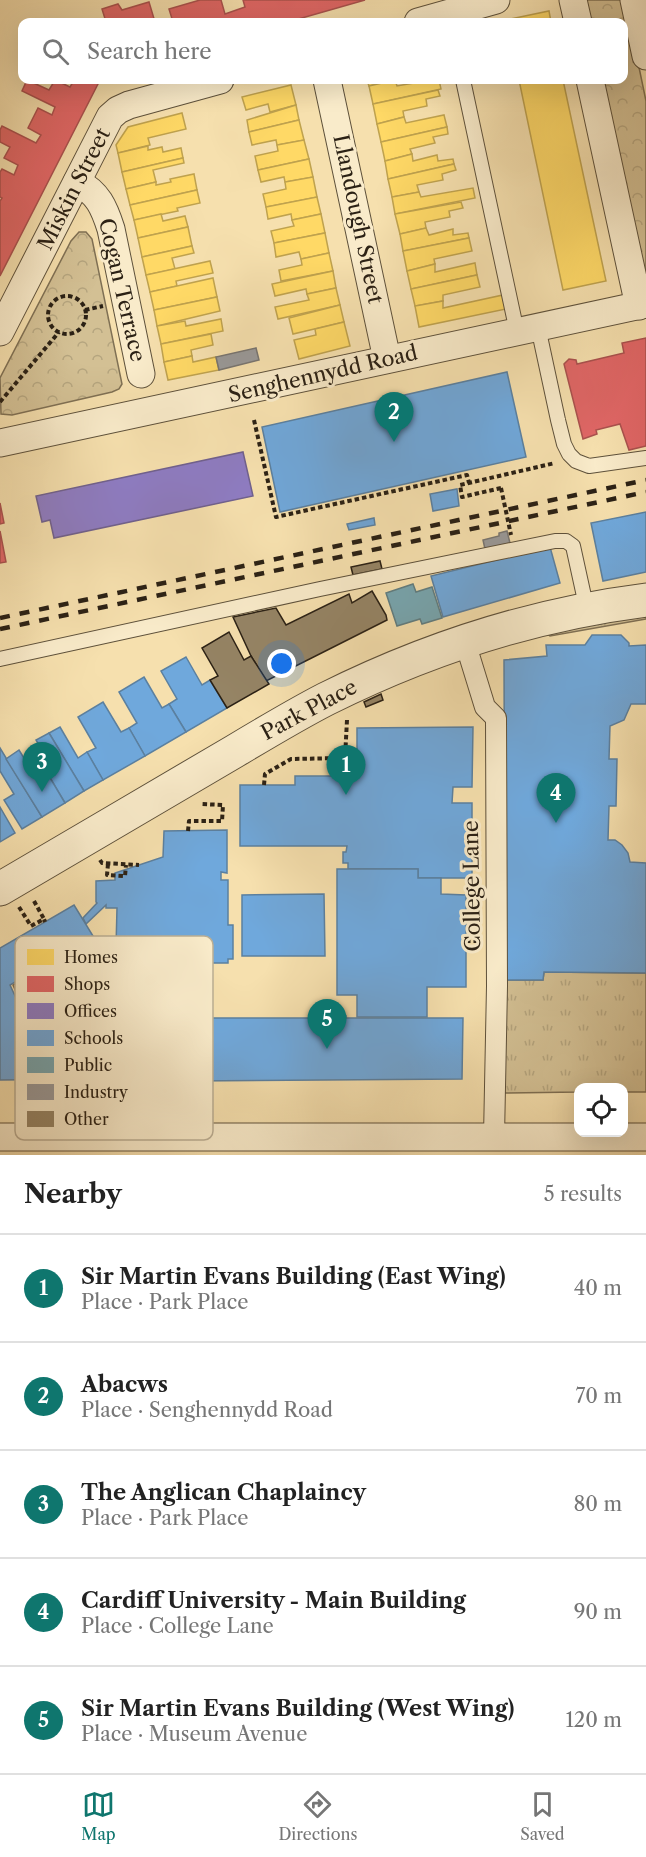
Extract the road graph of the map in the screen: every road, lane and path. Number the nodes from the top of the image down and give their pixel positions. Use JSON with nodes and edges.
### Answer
{"nodes":[{"id":1,"x":496,"y":0,"type":"edge"},
{"id":2,"x":573,"y":0,"type":"edge"},
{"id":3,"x":634,"y":0,"type":"edge"},
{"id":4,"x":450,"y":18,"type":"edge"},
{"id":5,"x":577,"y":18,"type":"edge"},
{"id":6,"x":646,"y":56,"type":"edge"},
{"id":7,"x":206,"y":84,"type":"edge"},
{"id":8,"x":328,"y":84,"type":"edge"},
{"id":9,"x":464,"y":84,"type":"edge"},
{"id":10,"x":591,"y":84,"type":"edge"},
{"id":11,"x":77,"y":182,"type":"junction"},
{"id":12,"x":110,"y":304,"type":"dead end"},
{"id":13,"x":642,"y":305,"type":"edge"},
{"id":14,"x":85,"y":310,"type":"junction"},
{"id":15,"x":528,"y":330,"type":"junction"},
{"id":16,"x":0,"y":332,"type":"edge"},
{"id":17,"x":59,"y":332,"type":"junction"},
{"id":18,"x":387,"y":359,"type":"junction"},
{"id":19,"x":141,"y":374,"type":"dead end"},
{"id":20,"x":0,"y":402,"type":"edge"},
{"id":21,"x":254,"y":420,"type":"dead end"},
{"id":22,"x":0,"y":443,"type":"edge"},
{"id":23,"x":646,"y":458,"type":"edge"},
{"id":24,"x":555,"y":463,"type":"dead end"},
{"id":25,"x":469,"y":483,"type":"junction"},
{"id":26,"x":511,"y":535,"type":"dead end"},
{"id":27,"x":646,"y":600,"type":"edge"},
{"id":28,"x":587,"y":610,"type":"junction"},
{"id":29,"x":465,"y":642,"type":"junction"},
{"id":30,"x":0,"y":659,"type":"edge"},
{"id":31,"x":347,"y":722,"type":"dead end"},
{"id":32,"x":345,"y":758,"type":"junction"},
{"id":33,"x":353,"y":778,"type":"dead end"},
{"id":34,"x":264,"y":785,"type":"dead end"},
{"id":35,"x":209,"y":805,"type":"dead end"},
{"id":36,"x":188,"y":831,"type":"dead end"},
{"id":37,"x":126,"y":865,"type":"junction"},
{"id":38,"x":140,"y":865,"type":"dead end"},
{"id":39,"x":16,"y":896,"type":"edge"},
{"id":40,"x":0,"y":1137,"type":"edge"},
{"id":41,"x":15,"y":1137,"type":"edge"},
{"id":42,"x":494,"y":1137,"type":"junction"},
{"id":43,"x":646,"y":1137,"type":"edge"},
{"id":44,"x":141,"y":1140,"type":"edge"},
{"id":45,"x":461,"y":1146,"type":"edge"}],
"edges":[{"from":1,"to":4,"type":"street"},
{"from":2,"to":5,"type":"street"},
{"from":3,"to":6,"type":"street"},
{"from":7,"to":11,"type":"street","name":"Miskin Street"},
{"from":8,"to":18,"type":"street","name":"Llandough Street"},
{"from":9,"to":15,"type":"lane"},
{"from":10,"to":13,"type":"street"},
{"from":11,"to":16,"type":"street","name":"Miskin Street"},
{"from":11,"to":19,"type":"street","name":"Cogan Terrace"},
{"from":12,"to":14,"type":"path"},
{"from":13,"to":15,"type":"street","name":"Senghennydd Road"},
{"from":14,"to":17,"type":"path"},
{"from":14,"to":17,"type":"path"},
{"from":15,"to":18,"type":"street","name":"Senghennydd Road"},
{"from":15,"to":23,"type":"lane"},
{"from":17,"to":20,"type":"path"},
{"from":18,"to":22,"type":"street","name":"Senghennydd Road"},
{"from":21,"to":25,"type":"path"},
{"from":24,"to":25,"type":"path"},
{"from":25,"to":26,"type":"path","bridge":true},
{"from":27,"to":28,"type":"street","name":"Park Place"},
{"from":28,"to":29,"type":"street","name":"Park Place"},
{"from":28,"to":30,"type":"lane"},
{"from":29,"to":39,"type":"street","name":"Park Place"},
{"from":29,"to":42,"type":"street","name":"College Lane"},
{"from":31,"to":32,"type":"path"},
{"from":32,"to":33,"type":"path"},
{"from":32,"to":34,"type":"path"},
{"from":35,"to":36,"type":"path"},
{"from":37,"to":37,"type":"path"},
{"from":37,"to":38,"type":"path"},
{"from":39,"to":39,"type":"path"},
{"from":40,"to":41,"type":"street"},
{"from":42,"to":43,"type":"street"},
{"from":42,"to":45,"type":"street"},
{"from":44,"to":45,"type":"street"}]}
